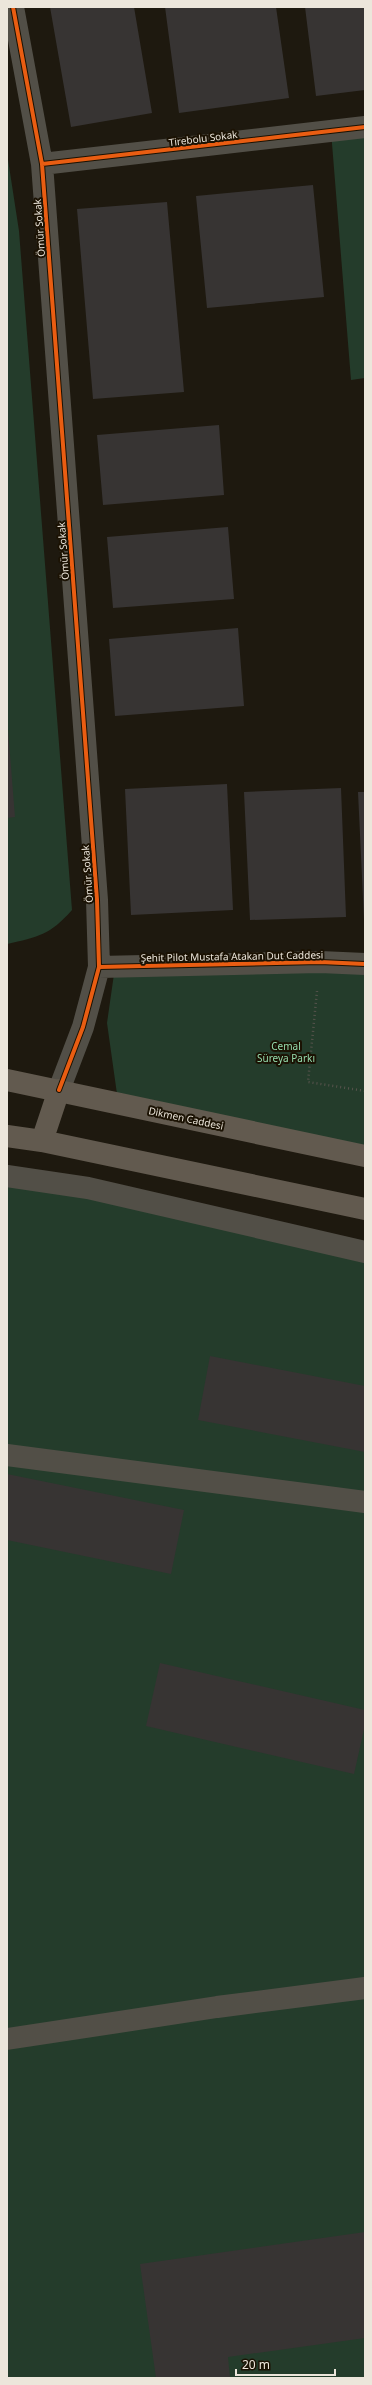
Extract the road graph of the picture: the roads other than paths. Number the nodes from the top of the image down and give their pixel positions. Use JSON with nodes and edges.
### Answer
{"nodes":[{"id":1,"x":13,"y":7,"type":"edge"},
{"id":2,"x":365,"y":127,"type":"edge"},
{"id":3,"x":42,"y":164,"type":"junction"},
{"id":4,"x":365,"y":964,"type":"edge"},
{"id":5,"x":99,"y":967,"type":"junction"},
{"id":6,"x":7,"y":1080,"type":"edge"},
{"id":7,"x":59,"y":1090,"type":"junction"},
{"id":8,"x":7,"y":1136,"type":"edge"},
{"id":9,"x":42,"y":1141,"type":"junction"},
{"id":10,"x":365,"y":1156,"type":"edge"},
{"id":11,"x":7,"y":1176,"type":"edge"},
{"id":12,"x":365,"y":1209,"type":"edge"},
{"id":13,"x":365,"y":1252,"type":"edge"},
{"id":14,"x":7,"y":1455,"type":"edge"},
{"id":15,"x":365,"y":1502,"type":"edge"},
{"id":16,"x":365,"y":1988,"type":"edge"},
{"id":17,"x":7,"y":2039,"type":"edge"}],
"edges":[{"from":1,"to":3,"type":"street","name":"Ömür Sokak"},
{"from":2,"to":3,"type":"street","name":"Tirebolu Sokak"},
{"from":3,"to":5,"type":"street","name":"Ömür Sokak"},
{"from":4,"to":5,"type":"street","name":"Şehit Pilot Mustafa Atakan Dut Caddesi"},
{"from":5,"to":7,"type":"street","name":"Ömür Sokak"},
{"from":6,"to":7,"type":"main road","name":"Dikmen Caddesi"},
{"from":7,"to":9,"type":"main road"},
{"from":7,"to":10,"type":"main road","name":"Dikmen Caddesi"},
{"from":8,"to":9,"type":"main road"},
{"from":9,"to":12,"type":"main road"},
{"from":11,"to":13,"type":"street"},
{"from":14,"to":15,"type":"street"},
{"from":16,"to":17,"type":"street"}]}
